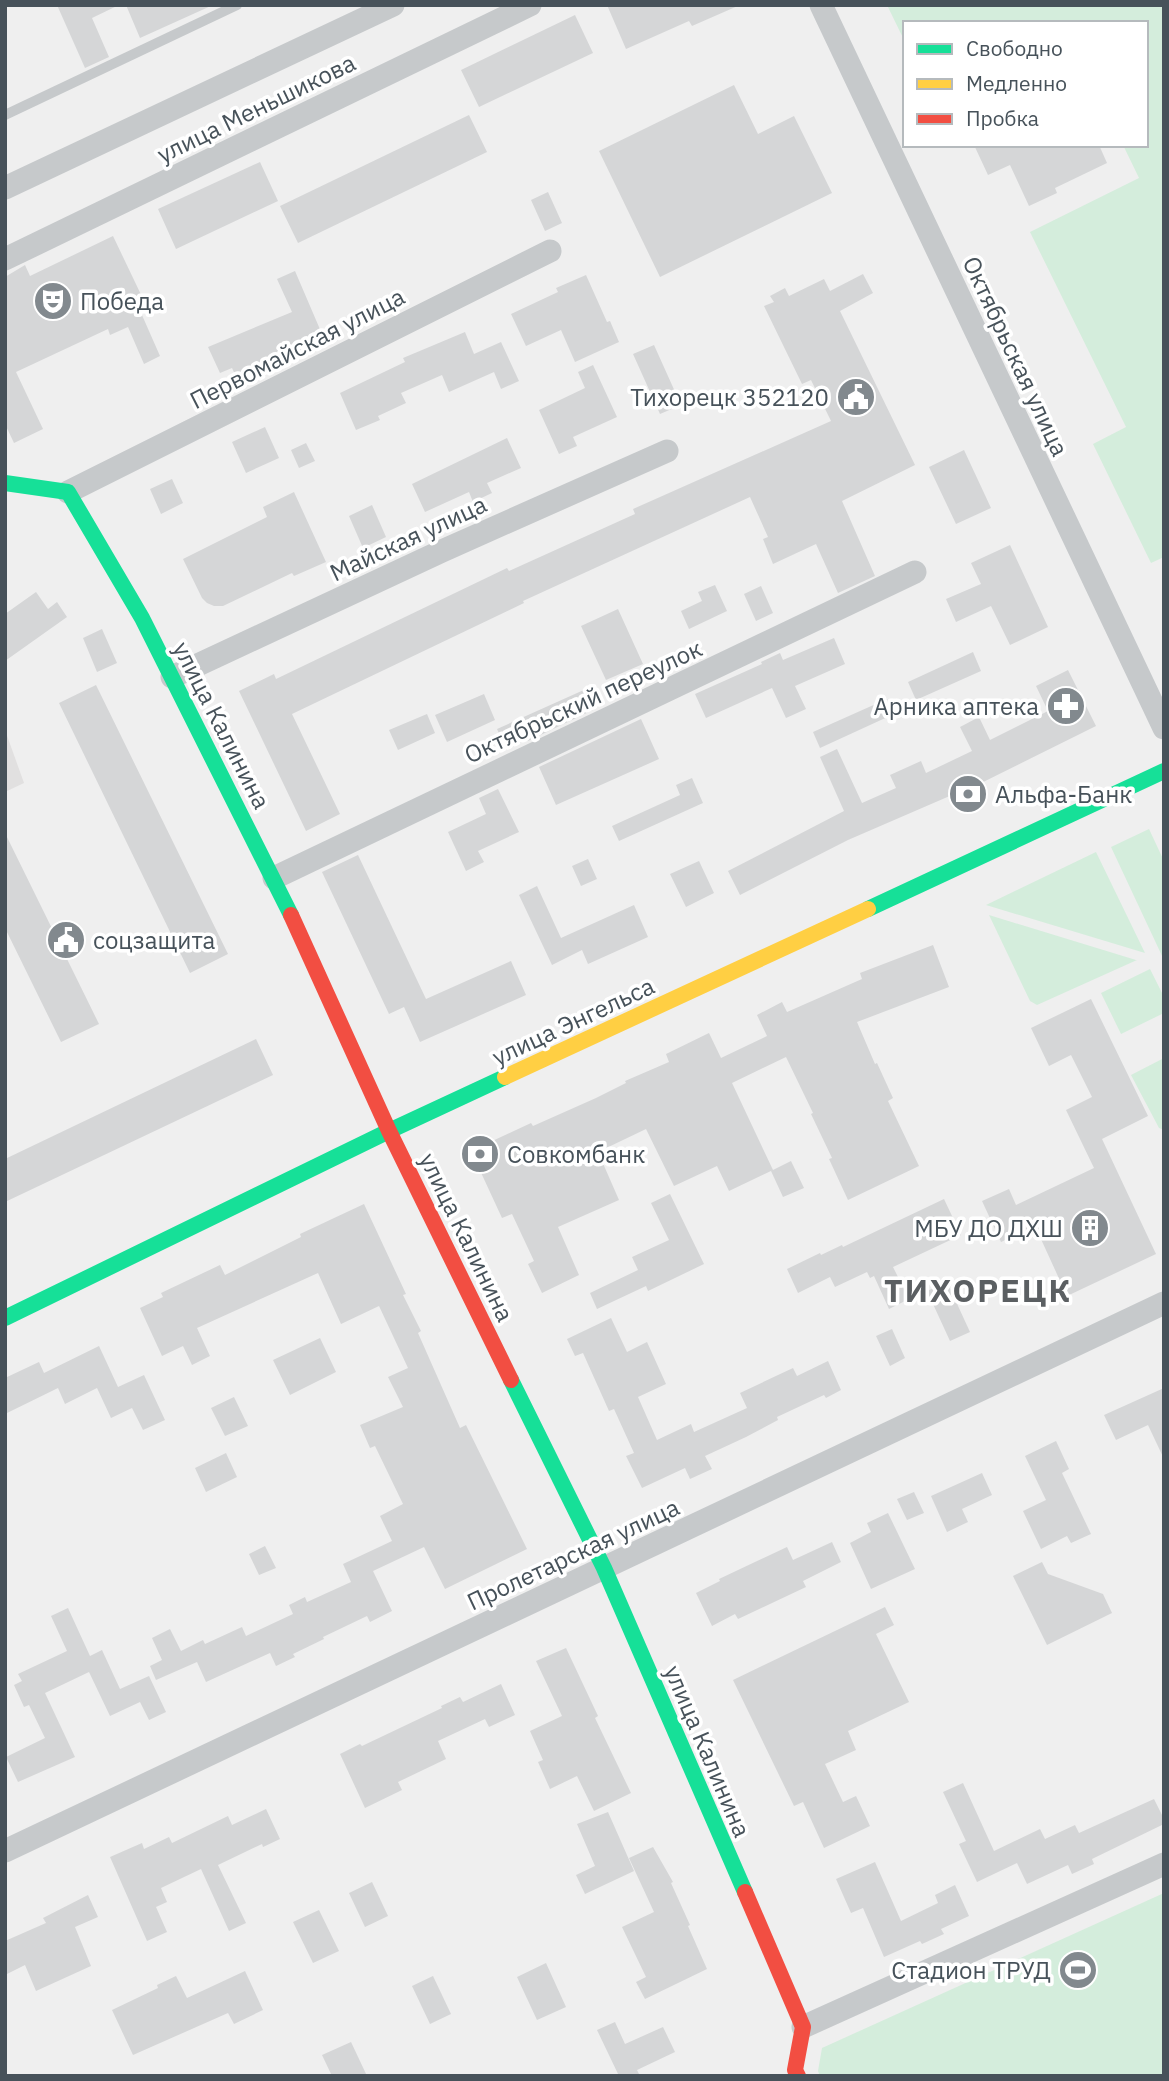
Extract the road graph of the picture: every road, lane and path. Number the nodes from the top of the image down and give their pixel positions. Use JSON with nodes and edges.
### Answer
{"nodes":[{"id":1,"x":237,"y":5,"type":"edge"},
{"id":2,"x":393,"y":5,"type":"edge"},
{"id":3,"x":530,"y":5,"type":"edge"},
{"id":4,"x":821,"y":5,"type":"edge"},
{"id":5,"x":5,"y":115,"type":"edge"},
{"id":6,"x":5,"y":188,"type":"edge"},
{"id":7,"x":550,"y":251,"type":"dead end"},
{"id":8,"x":5,"y":259,"type":"edge"},
{"id":9,"x":667,"y":451,"type":"dead end"},
{"id":10,"x":5,"y":483,"type":"edge"},
{"id":11,"x":68,"y":492,"type":"junction"},
{"id":12,"x":915,"y":572,"type":"dead end"},
{"id":13,"x":172,"y":677,"type":"junction"},
{"id":14,"x":1164,"y":728,"type":"edge"},
{"id":15,"x":1164,"y":771,"type":"edge"},
{"id":16,"x":274,"y":878,"type":"junction"},
{"id":17,"x":389,"y":1131,"type":"junction"},
{"id":18,"x":1164,"y":1303,"type":"edge"},
{"id":19,"x":5,"y":1318,"type":"edge"},
{"id":20,"x":604,"y":1568,"type":"junction"},
{"id":21,"x":5,"y":1851,"type":"edge"},
{"id":22,"x":1164,"y":1864,"type":"edge"},
{"id":23,"x":803,"y":2027,"type":"junction"},
{"id":24,"x":791,"y":2074,"type":"edge"}],
"edges":[{"from":1,"to":5,"type":"lane"},
{"from":2,"to":6,"type":"street","name":"улица Меньшикова"},
{"from":3,"to":8,"type":"street","name":"улица Меньшикова"},
{"from":4,"to":14,"type":"street","name":"Октябрьская улица"},
{"from":7,"to":11,"type":"street","name":"Первомайская улица"},
{"from":9,"to":13,"type":"street","name":"Майская улица"},
{"from":10,"to":11,"type":"street"},
{"from":11,"to":13,"type":"street","name":"улица Калинина"},
{"from":12,"to":16,"type":"street","name":"Октябрьский переулок"},
{"from":13,"to":16,"type":"street","name":"улица Калинина"},
{"from":15,"to":17,"type":"street","name":"улица Энгельса"},
{"from":16,"to":17,"type":"street","name":"улица Калинина"},
{"from":17,"to":19,"type":"street","name":"улица Энгельса"},
{"from":17,"to":20,"type":"street","name":"улица Калинина"},
{"from":18,"to":20,"type":"street","name":"Пролетарская улица"},
{"from":20,"to":21,"type":"street","name":"Пролетарская улица"},
{"from":20,"to":23,"type":"street","name":"улица Калинина"},
{"from":22,"to":23,"type":"street"},
{"from":23,"to":24,"type":"street"}]}
